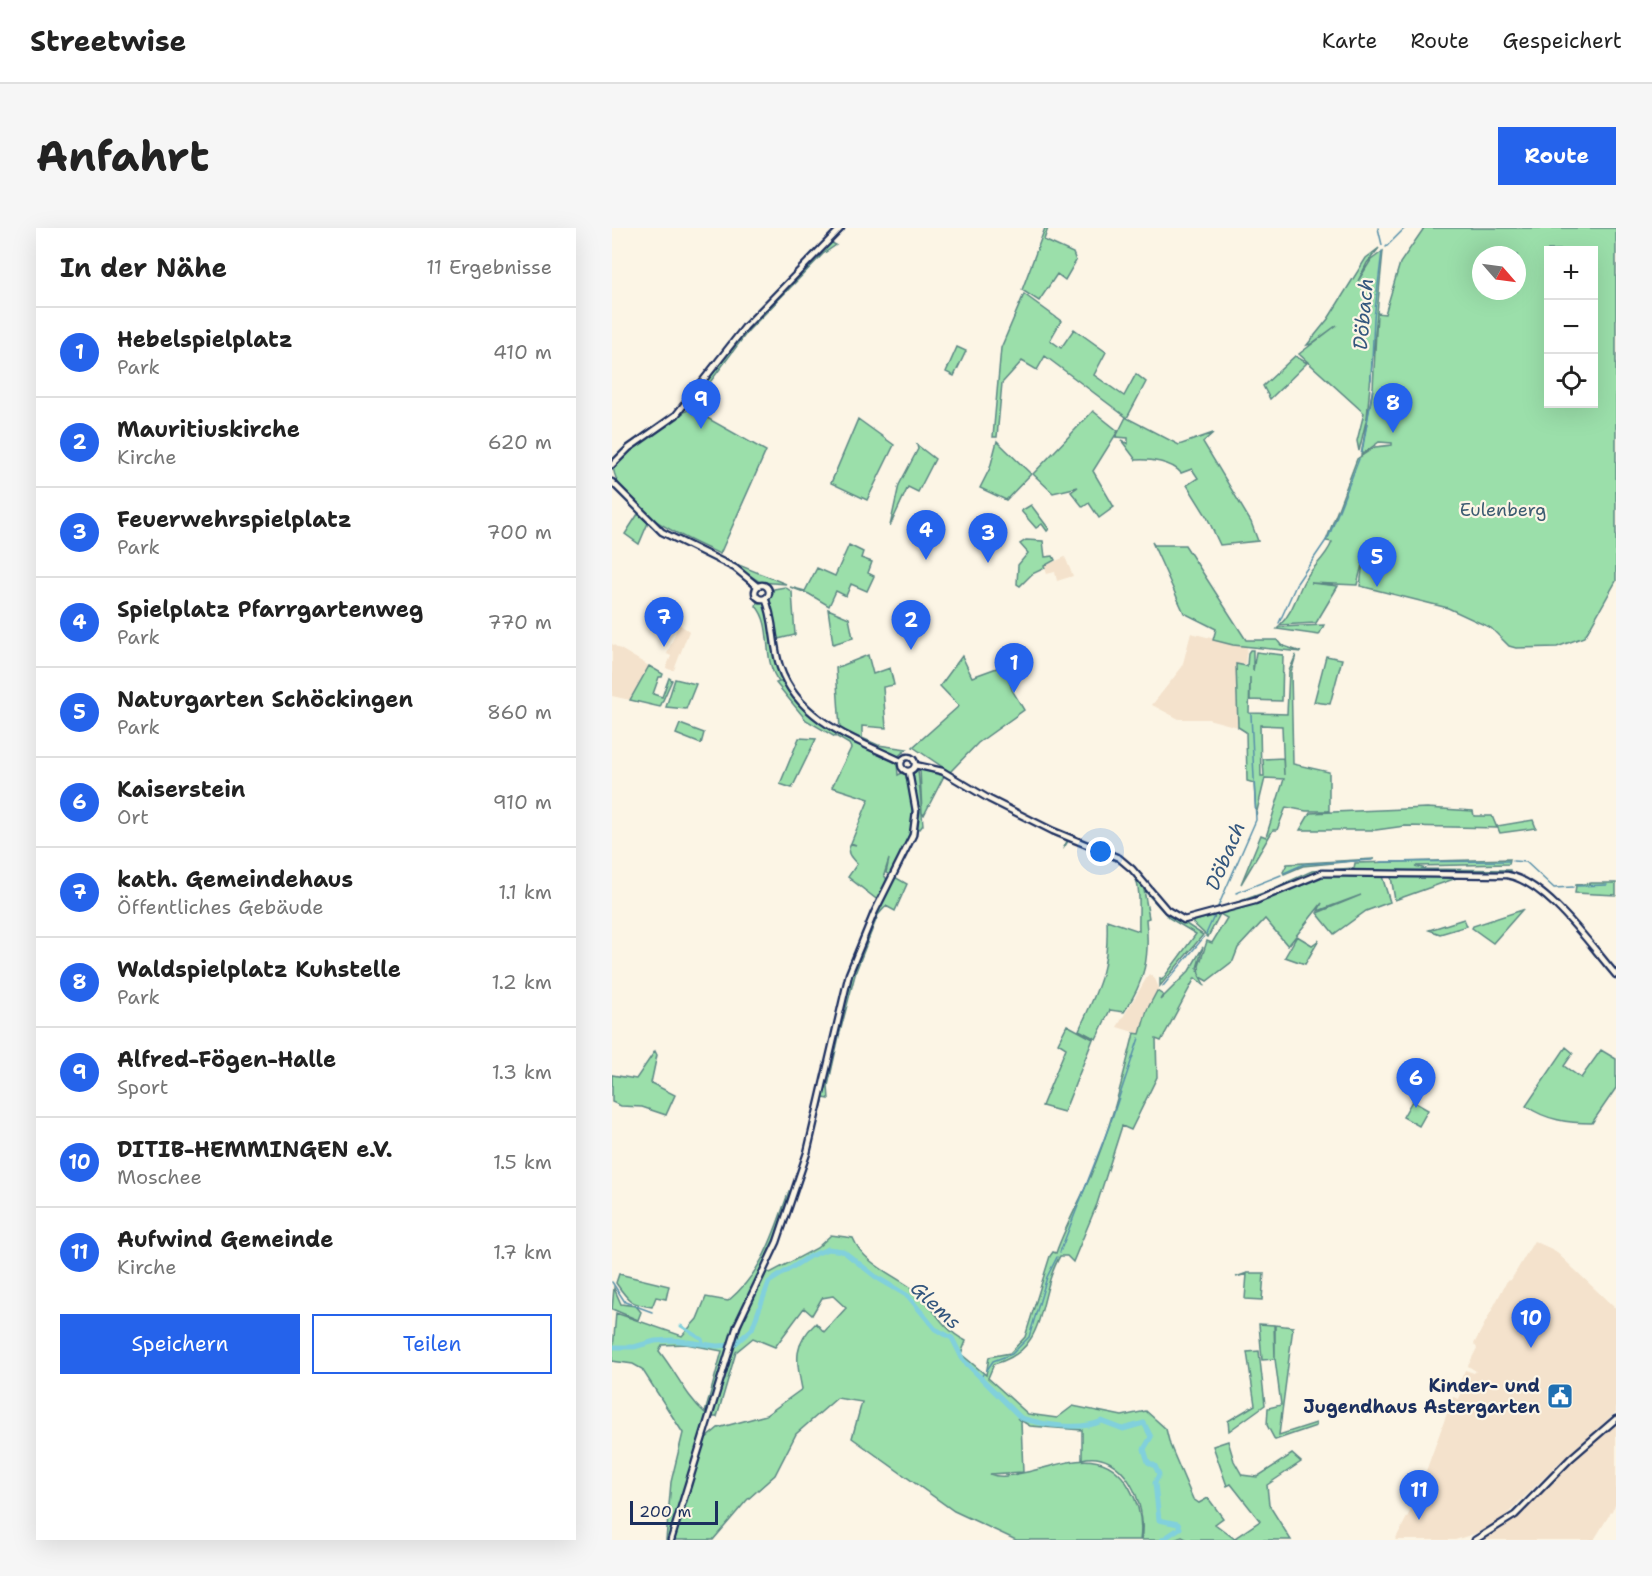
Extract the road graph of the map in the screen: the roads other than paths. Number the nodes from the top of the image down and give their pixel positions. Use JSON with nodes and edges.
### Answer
{"nodes":[{"id":1,"x":841,"y":228,"type":"edge"},
{"id":2,"x":612,"y":465,"type":"edge"},
{"id":3,"x":612,"y":482,"type":"edge"},
{"id":4,"x":757,"y":586,"type":"junction"},
{"id":5,"x":765,"y":598,"type":"junction"},
{"id":6,"x":901,"y":761,"type":"junction"},
{"id":7,"x":915,"y":765,"type":"junction"},
{"id":8,"x":909,"y":772,"type":"junction"},
{"id":9,"x":1616,"y":975,"type":"edge"},
{"id":10,"x":1616,"y":1419,"type":"edge"},
{"id":11,"x":671,"y":1540,"type":"edge"},
{"id":12,"x":1475,"y":1540,"type":"edge"}],
"edges":[{"from":1,"to":2,"type":"main road"},
{"from":3,"to":4,"type":"main road"},
{"from":4,"to":5,"type":"main road"},
{"from":4,"to":5,"type":"main road"},
{"from":5,"to":6,"type":"main road"},
{"from":6,"to":7,"type":"main road"},
{"from":6,"to":8,"type":"main road"},
{"from":7,"to":8,"type":"main road"},
{"from":7,"to":9,"type":"main road"},
{"from":8,"to":11,"type":"main road"},
{"from":10,"to":12,"type":"main road"}]}
